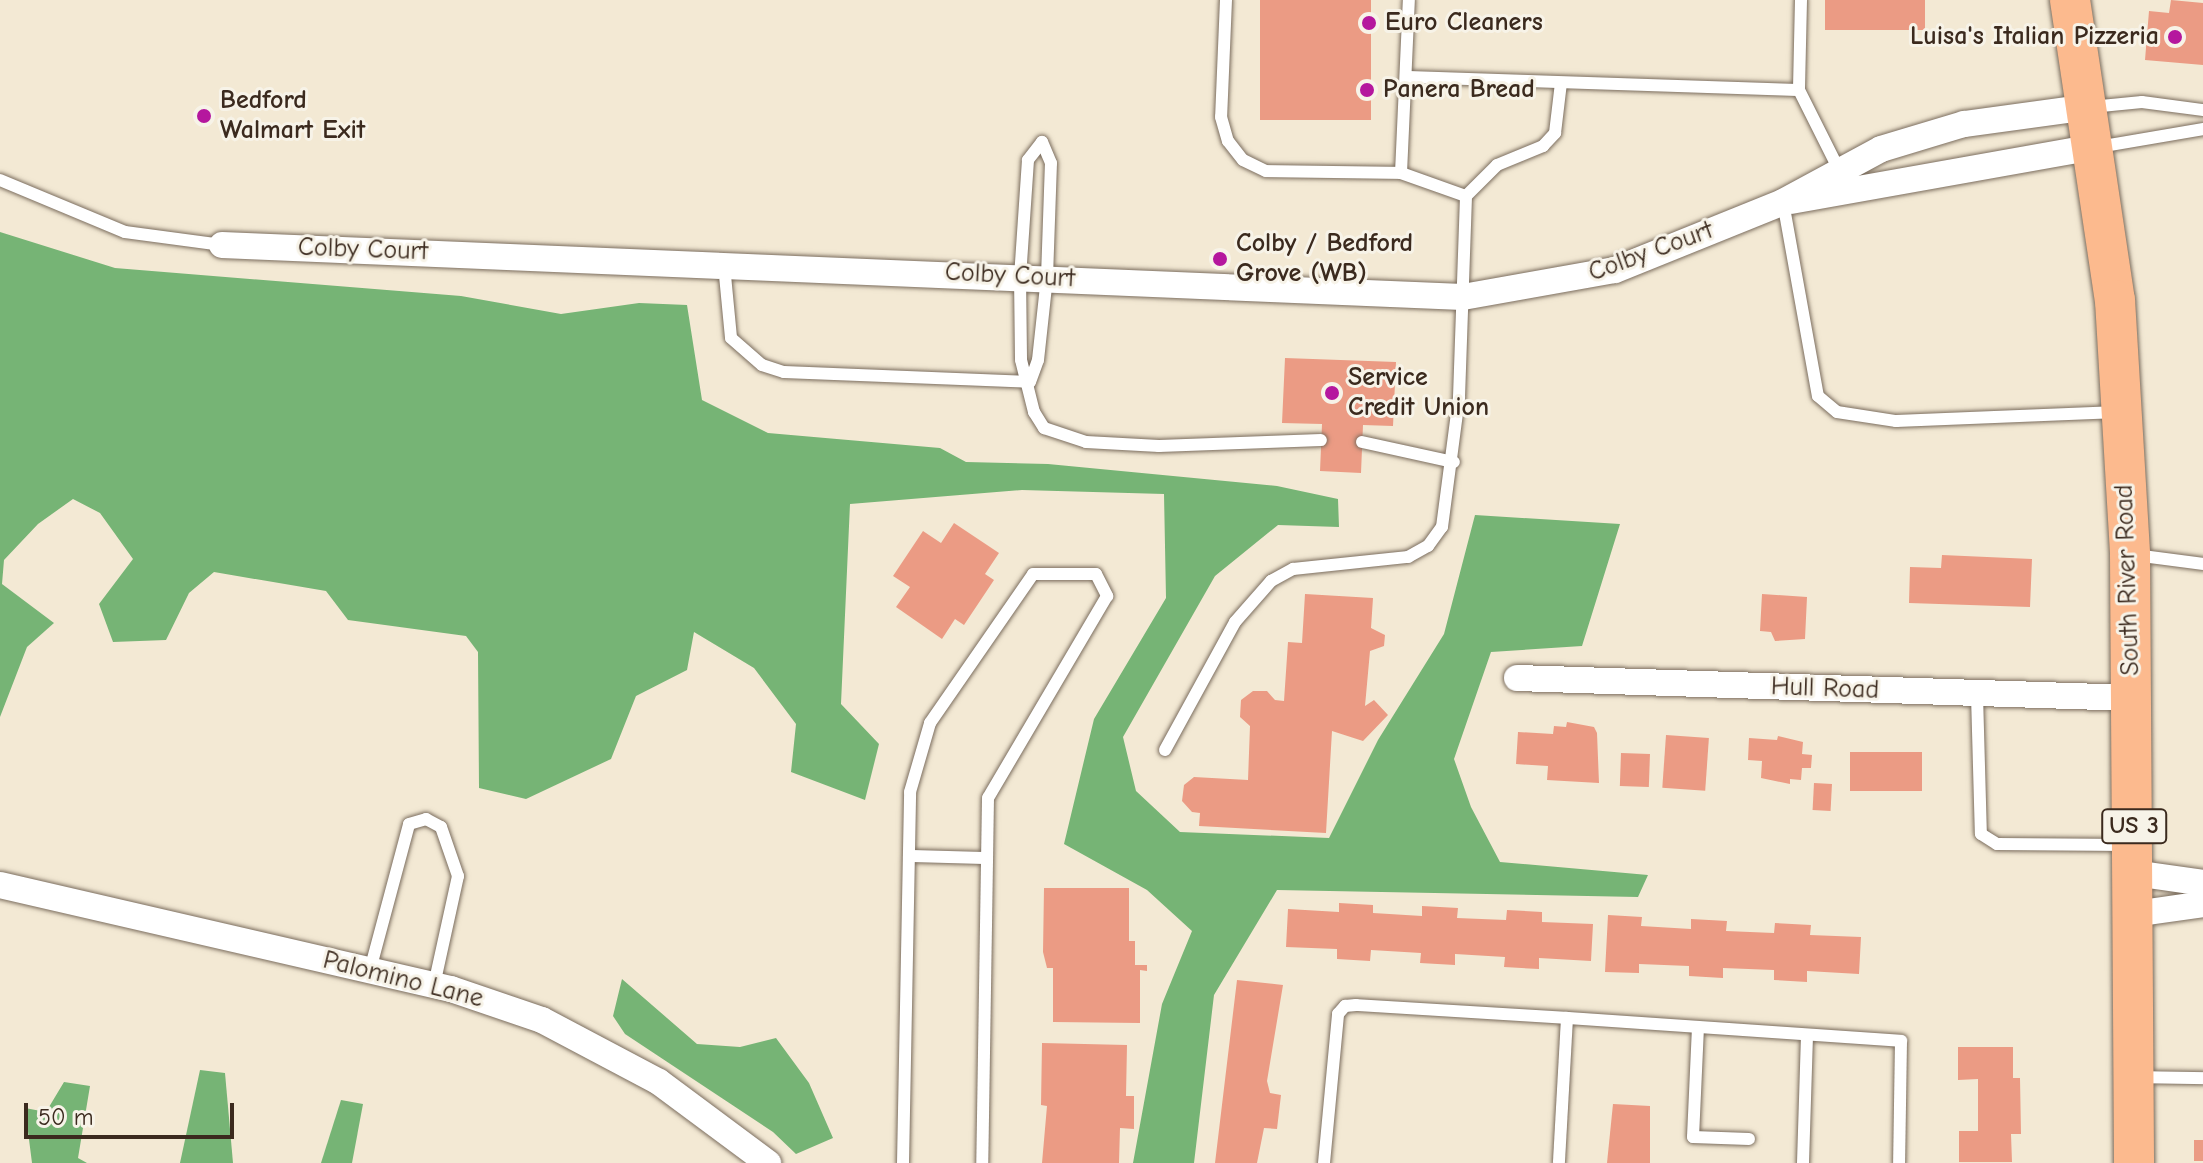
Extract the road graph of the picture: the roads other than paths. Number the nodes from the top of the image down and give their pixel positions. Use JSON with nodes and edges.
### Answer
{"nodes":[{"id":1,"x":1226,"y":0,"type":"edge"},
{"id":2,"x":1409,"y":0,"type":"edge"},
{"id":3,"x":1801,"y":0,"type":"edge"},
{"id":4,"x":2070,"y":0,"type":"edge"},
{"id":5,"x":1407,"y":77,"type":"junction"},
{"id":6,"x":1561,"y":83,"type":"junction"},
{"id":7,"x":1799,"y":90,"type":"junction"},
{"id":8,"x":2088,"y":107,"type":"junction"},
{"id":9,"x":2203,"y":110,"type":"edge"},
{"id":10,"x":2203,"y":129,"type":"edge"},
{"id":11,"x":2095,"y":147,"type":"junction"},
{"id":12,"x":1838,"y":168,"type":"junction"},
{"id":13,"x":1401,"y":173,"type":"junction"},
{"id":14,"x":0,"y":180,"type":"edge"},
{"id":15,"x":1466,"y":196,"type":"junction"},
{"id":16,"x":1783,"y":202,"type":"junction"},
{"id":17,"x":222,"y":245,"type":"joint"},
{"id":18,"x":724,"y":264,"type":"junction"},
{"id":19,"x":1020,"y":276,"type":"junction"},
{"id":20,"x":1047,"y":277,"type":"junction"},
{"id":21,"x":1463,"y":297,"type":"junction"},
{"id":22,"x":1030,"y":382,"type":"junction"},
{"id":23,"x":2120,"y":412,"type":"junction"},
{"id":24,"x":1321,"y":440,"type":"dead end"},
{"id":25,"x":1362,"y":442,"type":"dead end"},
{"id":26,"x":1454,"y":462,"type":"junction"},
{"id":27,"x":2130,"y":555,"type":"junction"},
{"id":28,"x":2203,"y":564,"type":"edge"},
{"id":29,"x":1517,"y":678,"type":"dead end"},
{"id":30,"x":1977,"y":695,"type":"junction"},
{"id":31,"x":2133,"y":698,"type":"junction"},
{"id":32,"x":1165,"y":750,"type":"dead end"},
{"id":33,"x":909,"y":856,"type":"junction"},
{"id":34,"x":987,"y":858,"type":"junction"},
{"id":35,"x":2134,"y":859,"type":"junction"},
{"id":36,"x":2203,"y":883,"type":"edge"},
{"id":37,"x":0,"y":885,"type":"edge"},
{"id":38,"x":2203,"y":904,"type":"edge"},
{"id":39,"x":2134,"y":914,"type":"junction"},
{"id":40,"x":370,"y":970,"type":"junction"},
{"id":41,"x":434,"y":985,"type":"junction"},
{"id":42,"x":1567,"y":1018,"type":"junction"},
{"id":43,"x":1698,"y":1027,"type":"junction"},
{"id":44,"x":1807,"y":1035,"type":"junction"},
{"id":45,"x":2134,"y":1077,"type":"junction"},
{"id":46,"x":2203,"y":1078,"type":"edge"},
{"id":47,"x":1749,"y":1139,"type":"dead end"},
{"id":48,"x":768,"y":1163,"type":"edge"},
{"id":49,"x":903,"y":1163,"type":"edge"},
{"id":50,"x":982,"y":1163,"type":"edge"},
{"id":51,"x":1324,"y":1163,"type":"edge"},
{"id":52,"x":1559,"y":1163,"type":"edge"},
{"id":53,"x":1803,"y":1163,"type":"edge"},
{"id":54,"x":1899,"y":1163,"type":"edge"},
{"id":55,"x":2134,"y":1163,"type":"edge"}],
"edges":[{"from":1,"to":13,"type":"lane"},
{"from":2,"to":5,"type":"lane"},
{"from":3,"to":7,"type":"lane"},
{"from":4,"to":8,"type":"main road","name":"South River Road","number":"US 3"},
{"from":5,"to":6,"type":"lane"},
{"from":5,"to":13,"type":"lane"},
{"from":6,"to":7,"type":"lane"},
{"from":6,"to":15,"type":"lane"},
{"from":7,"to":12,"type":"lane"},
{"from":8,"to":9,"type":"lane"},
{"from":8,"to":11,"type":"main road","name":"South River Road","number":"US 3"},
{"from":8,"to":12,"type":"street","name":"Colby Court"},
{"from":10,"to":11,"type":"lane"},
{"from":11,"to":16,"type":"street","name":"Colby Court"},
{"from":11,"to":23,"type":"main road","name":"South River Road","number":"US 3"},
{"from":12,"to":16,"type":"street","name":"Colby Court"},
{"from":13,"to":15,"type":"lane"},
{"from":14,"to":17,"type":"lane"},
{"from":15,"to":21,"type":"lane"},
{"from":16,"to":21,"type":"street","name":"Colby Court"},
{"from":16,"to":23,"type":"lane"},
{"from":17,"to":18,"type":"street","name":"Colby Court"},
{"from":18,"to":19,"type":"street","name":"Colby Court"},
{"from":18,"to":22,"type":"lane"},
{"from":19,"to":20,"type":"street","name":"Colby Court"},
{"from":19,"to":20,"type":"lane"},
{"from":19,"to":22,"type":"lane"},
{"from":20,"to":21,"type":"street","name":"Colby Court"},
{"from":20,"to":22,"type":"lane"},
{"from":21,"to":26,"type":"lane"},
{"from":22,"to":24,"type":"lane"},
{"from":23,"to":27,"type":"main road","name":"South River Road","number":"US 3"},
{"from":25,"to":26,"type":"lane"},
{"from":26,"to":32,"type":"lane"},
{"from":27,"to":28,"type":"lane"},
{"from":27,"to":31,"type":"main road","name":"South River Road","number":"US 3"},
{"from":29,"to":30,"type":"street","name":"Hull Road"},
{"from":30,"to":31,"type":"street","name":"Hull Road"},
{"from":30,"to":35,"type":"lane"},
{"from":31,"to":35,"type":"main road","name":"South River Road","number":"US 3"},
{"from":33,"to":34,"type":"lane"},
{"from":33,"to":34,"type":"lane"},
{"from":33,"to":49,"type":"lane"},
{"from":34,"to":50,"type":"lane"},
{"from":35,"to":36,"type":"street"},
{"from":35,"to":39,"type":"main road","name":"South River Road","number":"US 3"},
{"from":37,"to":40,"type":"street","name":"Palomino Lane"},
{"from":38,"to":39,"type":"street"},
{"from":39,"to":45,"type":"main road","name":"South River Road","number":"US 3"},
{"from":40,"to":41,"type":"street","name":"Palomino Lane"},
{"from":40,"to":41,"type":"lane"},
{"from":41,"to":48,"type":"street","name":"Palomino Lane"},
{"from":42,"to":43,"type":"lane"},
{"from":42,"to":51,"type":"lane"},
{"from":42,"to":52,"type":"lane"},
{"from":43,"to":44,"type":"lane"},
{"from":43,"to":47,"type":"lane"},
{"from":44,"to":53,"type":"lane"},
{"from":44,"to":54,"type":"lane"},
{"from":45,"to":46,"type":"lane"},
{"from":45,"to":55,"type":"main road","name":"South River Road","number":"US 3"}]}
